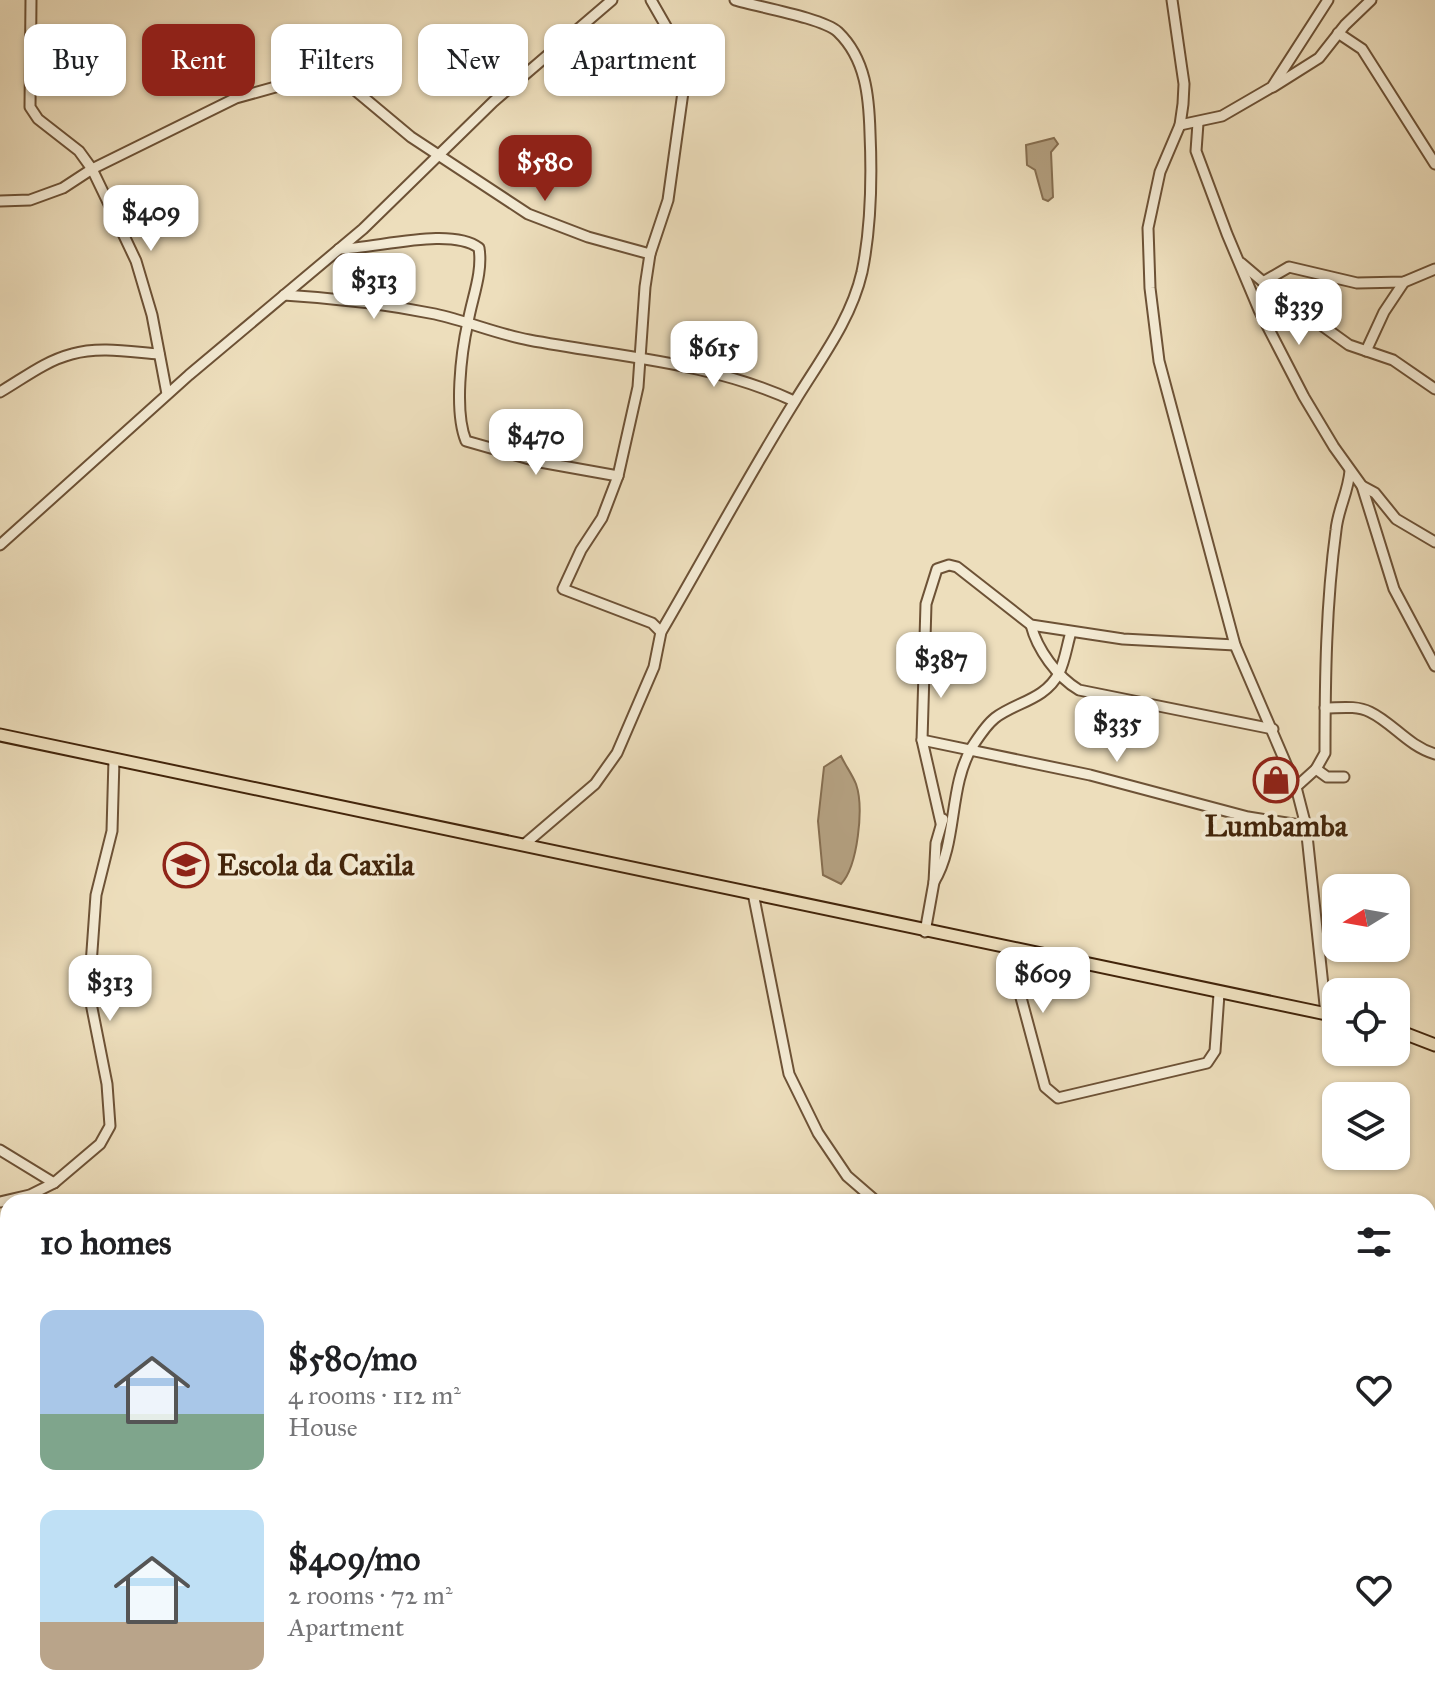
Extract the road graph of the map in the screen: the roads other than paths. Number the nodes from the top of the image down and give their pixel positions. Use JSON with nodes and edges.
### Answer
{"nodes":[{"id":1,"x":31,"y":0,"type":"edge"},
{"id":2,"x":612,"y":0,"type":"edge"},
{"id":3,"x":651,"y":0,"type":"edge"},
{"id":4,"x":735,"y":0,"type":"edge"},
{"id":5,"x":1172,"y":0,"type":"edge"},
{"id":6,"x":1328,"y":0,"type":"edge"},
{"id":7,"x":1371,"y":0,"type":"edge"},
{"id":8,"x":1338,"y":33,"type":"junction"},
{"id":9,"x":1272,"y":87,"type":"junction"},
{"id":10,"x":1198,"y":123,"type":"junction"},
{"id":11,"x":1180,"y":125,"type":"junction"},
{"id":12,"x":438,"y":155,"type":"junction"},
{"id":13,"x":1435,"y":164,"type":"edge"},
{"id":14,"x":92,"y":169,"type":"junction"},
{"id":15,"x":0,"y":201,"type":"edge"},
{"id":16,"x":339,"y":249,"type":"junction"},
{"id":17,"x":650,"y":254,"type":"junction"},
{"id":18,"x":1239,"y":261,"type":"junction"},
{"id":19,"x":1435,"y":269,"type":"edge"},
{"id":20,"x":1263,"y":282,"type":"junction"},
{"id":21,"x":1404,"y":282,"type":"junction"},
{"id":22,"x":284,"y":295,"type":"junction"},
{"id":23,"x":467,"y":323,"type":"junction"},
{"id":24,"x":1366,"y":351,"type":"junction"},
{"id":25,"x":159,"y":354,"type":"junction"},
{"id":26,"x":640,"y":358,"type":"junction"},
{"id":27,"x":1435,"y":389,"type":"edge"},
{"id":28,"x":0,"y":392,"type":"edge"},
{"id":29,"x":167,"y":394,"type":"junction"},
{"id":30,"x":794,"y":401,"type":"junction"},
{"id":31,"x":1350,"y":471,"type":"junction"},
{"id":32,"x":618,"y":476,"type":"junction"},
{"id":33,"x":1362,"y":486,"type":"junction"},
{"id":34,"x":1435,"y":542,"type":"edge"},
{"id":35,"x":0,"y":545,"type":"edge"},
{"id":36,"x":1031,"y":625,"type":"junction"},
{"id":37,"x":661,"y":632,"type":"junction"},
{"id":38,"x":1071,"y":632,"type":"junction"},
{"id":39,"x":1235,"y":645,"type":"junction"},
{"id":40,"x":1435,"y":666,"type":"edge"},
{"id":41,"x":1059,"y":674,"type":"junction"},
{"id":42,"x":1325,"y":708,"type":"junction"},
{"id":43,"x":1273,"y":729,"type":"junction"},
{"id":44,"x":0,"y":735,"type":"edge"},
{"id":45,"x":922,"y":740,"type":"junction"},
{"id":46,"x":971,"y":749,"type":"junction"},
{"id":47,"x":1432,"y":753,"type":"edge"},
{"id":48,"x":114,"y":759,"type":"junction"},
{"id":49,"x":1435,"y":764,"type":"edge"},
{"id":50,"x":1316,"y":769,"type":"junction"},
{"id":51,"x":1344,"y":777,"type":"dead end"},
{"id":52,"x":1296,"y":787,"type":"junction"},
{"id":53,"x":953,"y":803,"type":"junction"},
{"id":54,"x":941,"y":823,"type":"junction"},
{"id":55,"x":1306,"y":826,"type":"junction"},
{"id":56,"x":526,"y":843,"type":"junction"},
{"id":57,"x":934,"y":882,"type":"junction"},
{"id":58,"x":753,"y":893,"type":"junction"},
{"id":59,"x":925,"y":932,"type":"junction"},
{"id":60,"x":1008,"y":949,"type":"junction"},
{"id":61,"x":1326,"y":978,"type":"edge"},
{"id":62,"x":1219,"y":994,"type":"junction"},
{"id":63,"x":1322,"y":1013,"type":"edge"},
{"id":64,"x":1410,"y":1035,"type":"edge"},
{"id":65,"x":1435,"y":1045,"type":"edge"},
{"id":66,"x":0,"y":1150,"type":"edge"},
{"id":67,"x":54,"y":1183,"type":"junction"},
{"id":68,"x":32,"y":1194,"type":"edge"},
{"id":69,"x":868,"y":1194,"type":"edge"}],
"edges":[{"from":1,"to":14,"type":"street"},
{"from":2,"to":12,"type":"street"},
{"from":3,"to":17,"type":"street"},
{"from":4,"to":30,"type":"street"},
{"from":5,"to":11,"type":"street"},
{"from":6,"to":9,"type":"street"},
{"from":7,"to":8,"type":"street"},
{"from":8,"to":9,"type":"street"},
{"from":8,"to":13,"type":"street"},
{"from":9,"to":10,"type":"street"},
{"from":10,"to":11,"type":"street"},
{"from":10,"to":18,"type":"street"},
{"from":11,"to":39,"type":"street"},
{"from":12,"to":14,"type":"street"},
{"from":12,"to":16,"type":"street"},
{"from":12,"to":17,"type":"street"},
{"from":14,"to":15,"type":"street"},
{"from":14,"to":25,"type":"street"},
{"from":16,"to":22,"type":"street"},
{"from":16,"to":23,"type":"street"},
{"from":17,"to":26,"type":"street"},
{"from":18,"to":20,"type":"street"},
{"from":18,"to":31,"type":"street"},
{"from":19,"to":21,"type":"street"},
{"from":20,"to":21,"type":"street"},
{"from":20,"to":24,"type":"street"},
{"from":21,"to":24,"type":"street"},
{"from":22,"to":23,"type":"street"},
{"from":22,"to":29,"type":"street"},
{"from":23,"to":26,"type":"street"},
{"from":23,"to":32,"type":"street"},
{"from":24,"to":27,"type":"street"},
{"from":25,"to":28,"type":"street"},
{"from":25,"to":29,"type":"street"},
{"from":26,"to":30,"type":"street"},
{"from":26,"to":32,"type":"street"},
{"from":29,"to":35,"type":"street"},
{"from":30,"to":37,"type":"street"},
{"from":31,"to":33,"type":"street"},
{"from":31,"to":42,"type":"street"},
{"from":32,"to":37,"type":"street"},
{"from":33,"to":34,"type":"street"},
{"from":33,"to":40,"type":"street"},
{"from":36,"to":38,"type":"street"},
{"from":36,"to":41,"type":"street"},
{"from":36,"to":45,"type":"street"},
{"from":37,"to":56,"type":"street"},
{"from":38,"to":39,"type":"street"},
{"from":38,"to":41,"type":"street"},
{"from":39,"to":43,"type":"street"},
{"from":41,"to":43,"type":"street"},
{"from":41,"to":46,"type":"street"},
{"from":42,"to":47,"type":"street"},
{"from":42,"to":50,"type":"street"},
{"from":43,"to":52,"type":"street"},
{"from":44,"to":48,"type":"main road"},
{"from":45,"to":46,"type":"street"},
{"from":45,"to":54,"type":"street"},
{"from":46,"to":53,"type":"street"},
{"from":46,"to":55,"type":"street"},
{"from":47,"to":49,"type":"street"},
{"from":48,"to":56,"type":"main road"},
{"from":48,"to":67,"type":"street"},
{"from":50,"to":51,"type":"street"},
{"from":50,"to":52,"type":"street"},
{"from":52,"to":55,"type":"street"},
{"from":53,"to":54,"type":"street"},
{"from":53,"to":57,"type":"street"},
{"from":54,"to":57,"type":"street"},
{"from":55,"to":61,"type":"street"},
{"from":56,"to":58,"type":"main road"},
{"from":57,"to":59,"type":"street"},
{"from":58,"to":59,"type":"main road"},
{"from":58,"to":69,"type":"street"},
{"from":59,"to":60,"type":"main road"},
{"from":60,"to":62,"type":"main road"},
{"from":60,"to":62,"type":"street"},
{"from":62,"to":63,"type":"main road"},
{"from":64,"to":65,"type":"main road"},
{"from":66,"to":67,"type":"street"},
{"from":67,"to":68,"type":"street"}]}
